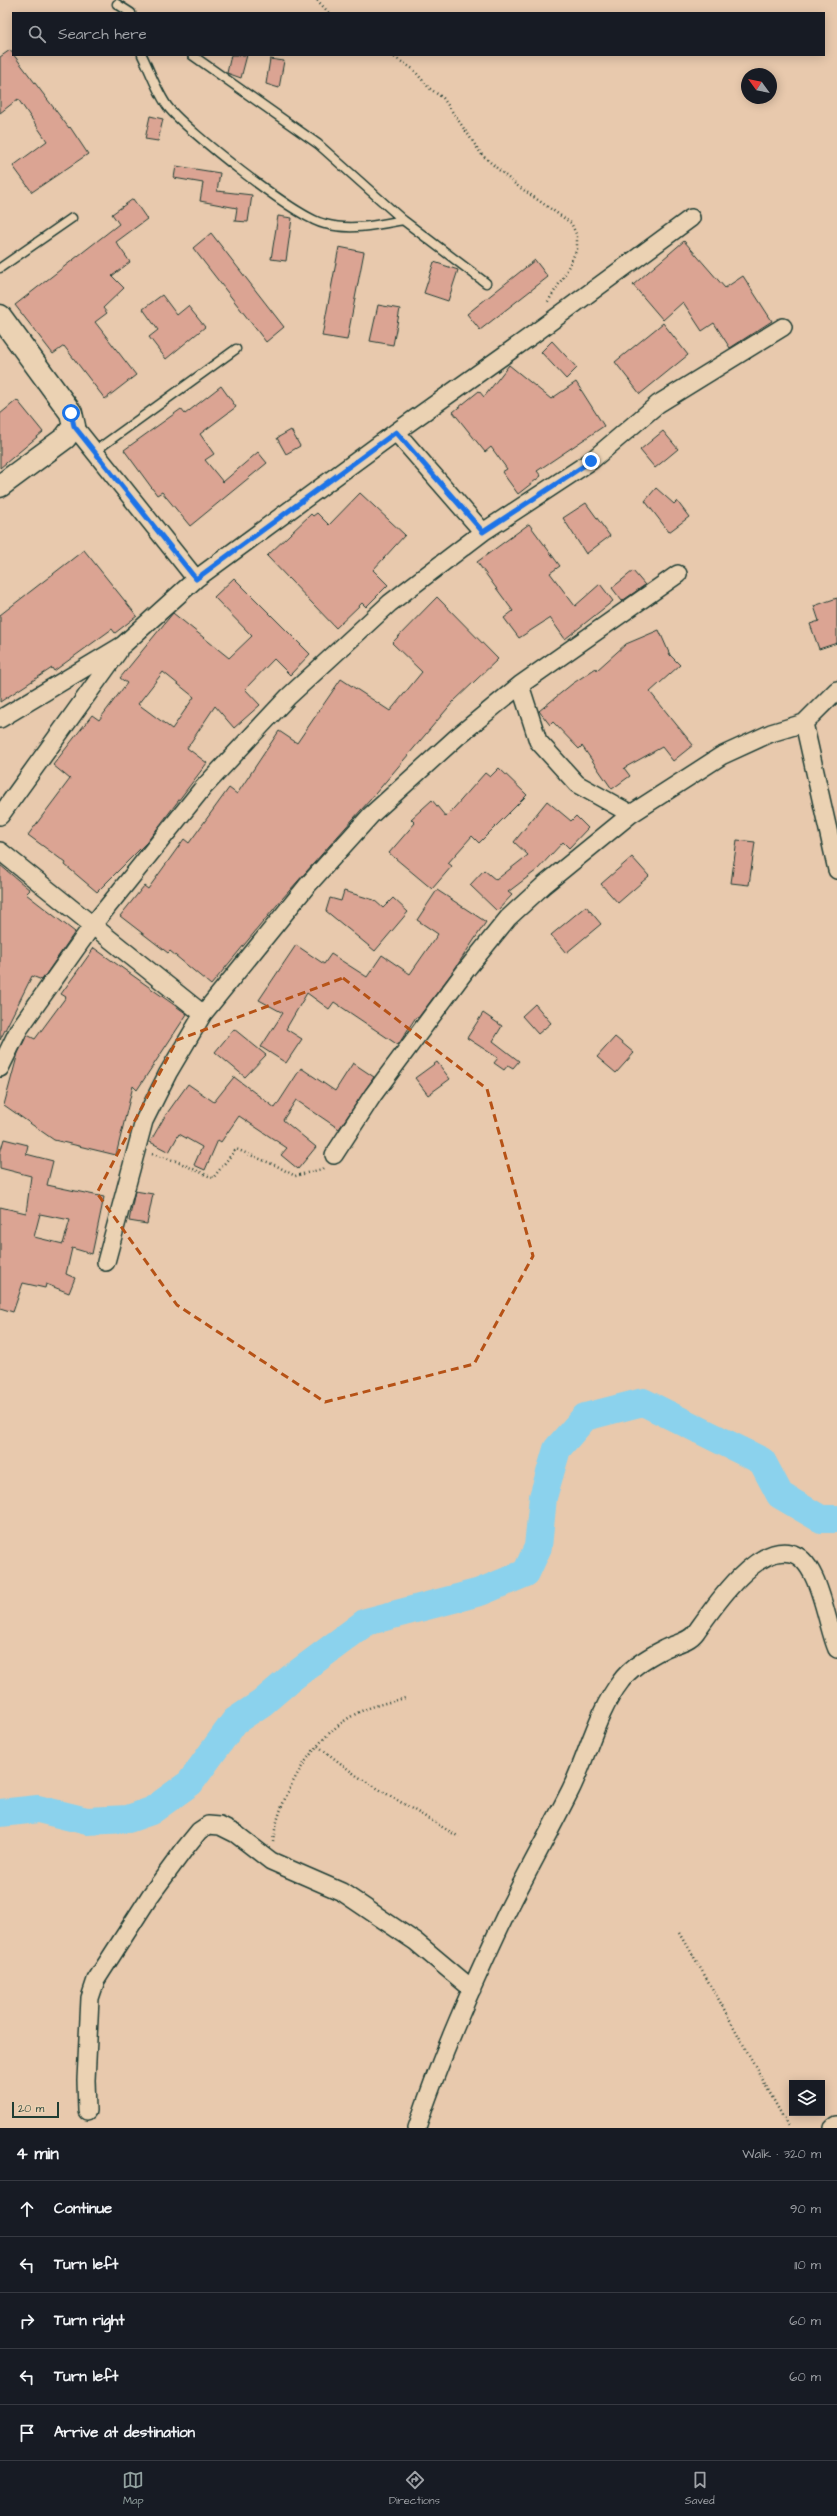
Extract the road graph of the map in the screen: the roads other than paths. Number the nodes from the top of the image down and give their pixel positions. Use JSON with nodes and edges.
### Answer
{"nodes":[{"id":1,"x":116,"y":2,"type":"edge"},
{"id":2,"x":121,"y":12,"type":"edge"},
{"id":3,"x":130,"y":12,"type":"edge"},
{"id":4,"x":142,"y":56,"type":"edge"},
{"id":5,"x":193,"y":56,"type":"edge"},
{"id":6,"x":72,"y":218,"type":"dead end"},
{"id":7,"x":691,"y":218,"type":"dead end"},
{"id":8,"x":403,"y":220,"type":"junction"},
{"id":9,"x":0,"y":268,"type":"edge"},
{"id":10,"x":486,"y":283,"type":"dead end"},
{"id":11,"x":1,"y":320,"type":"edge"},
{"id":12,"x":783,"y":327,"type":"dead end"},
{"id":13,"x":236,"y":349,"type":"dead end"},
{"id":14,"x":74,"y":426,"type":"junction"},
{"id":15,"x":396,"y":432,"type":"junction"},
{"id":16,"x":95,"y":451,"type":"junction"},
{"id":17,"x":0,"y":486,"type":"edge"},
{"id":18,"x":483,"y":532,"type":"junction"},
{"id":19,"x":678,"y":574,"type":"dead end"},
{"id":20,"x":196,"y":579,"type":"junction"},
{"id":21,"x":123,"y":645,"type":"junction"},
{"id":22,"x":520,"y":685,"type":"junction"},
{"id":23,"x":837,"y":690,"type":"edge"},
{"id":24,"x":0,"y":720,"type":"edge"},
{"id":25,"x":804,"y":723,"type":"junction"},
{"id":26,"x":631,"y":814,"type":"junction"},
{"id":27,"x":0,"y":816,"type":"edge"},
{"id":28,"x":0,"y":851,"type":"edge"},
{"id":29,"x":837,"y":870,"type":"edge"},
{"id":30,"x":92,"y":926,"type":"junction"},
{"id":31,"x":202,"y":1014,"type":"junction"},
{"id":32,"x":0,"y":1068,"type":"edge"},
{"id":33,"x":334,"y":1155,"type":"road end"},
{"id":34,"x":106,"y":1262,"type":"dead end"},
{"id":35,"x":830,"y":1602,"type":"edge"},
{"id":36,"x":837,"y":1649,"type":"edge"},
{"id":37,"x":472,"y":1989,"type":"junction"},
{"id":38,"x":87,"y":2111,"type":"dead end"},
{"id":39,"x":837,"y":2125,"type":"edge"},
{"id":40,"x":417,"y":2128,"type":"edge"},
{"id":41,"x":833,"y":2128,"type":"edge"}],
"edges":[{"from":1,"to":2,"type":"lane"},
{"from":1,"to":3,"type":"lane"},
{"from":4,"to":8,"type":"lane"},
{"from":5,"to":8,"type":"lane"},
{"from":6,"to":9,"type":"lane"},
{"from":7,"to":15,"type":"street"},
{"from":8,"to":10,"type":"lane"},
{"from":11,"to":14,"type":"street"},
{"from":12,"to":18,"type":"street"},
{"from":13,"to":16,"type":"lane"},
{"from":14,"to":16,"type":"street"},
{"from":14,"to":17,"type":"street"},
{"from":15,"to":18,"type":"street"},
{"from":15,"to":20,"type":"street"},
{"from":16,"to":20,"type":"street"},
{"from":18,"to":30,"type":"street"},
{"from":19,"to":22,"type":"street"},
{"from":20,"to":21,"type":"street"},
{"from":21,"to":24,"type":"street"},
{"from":21,"to":27,"type":"street"},
{"from":22,"to":26,"type":"street"},
{"from":22,"to":31,"type":"street"},
{"from":23,"to":25,"type":"street"},
{"from":25,"to":26,"type":"street"},
{"from":25,"to":29,"type":"street"},
{"from":26,"to":33,"type":"street"},
{"from":28,"to":30,"type":"street"},
{"from":30,"to":31,"type":"street"},
{"from":30,"to":32,"type":"street"},
{"from":31,"to":34,"type":"street"},
{"from":35,"to":36,"type":"street"},
{"from":35,"to":37,"type":"street"},
{"from":37,"to":38,"type":"street"},
{"from":37,"to":40,"type":"street"},
{"from":39,"to":41,"type":"street"}]}
